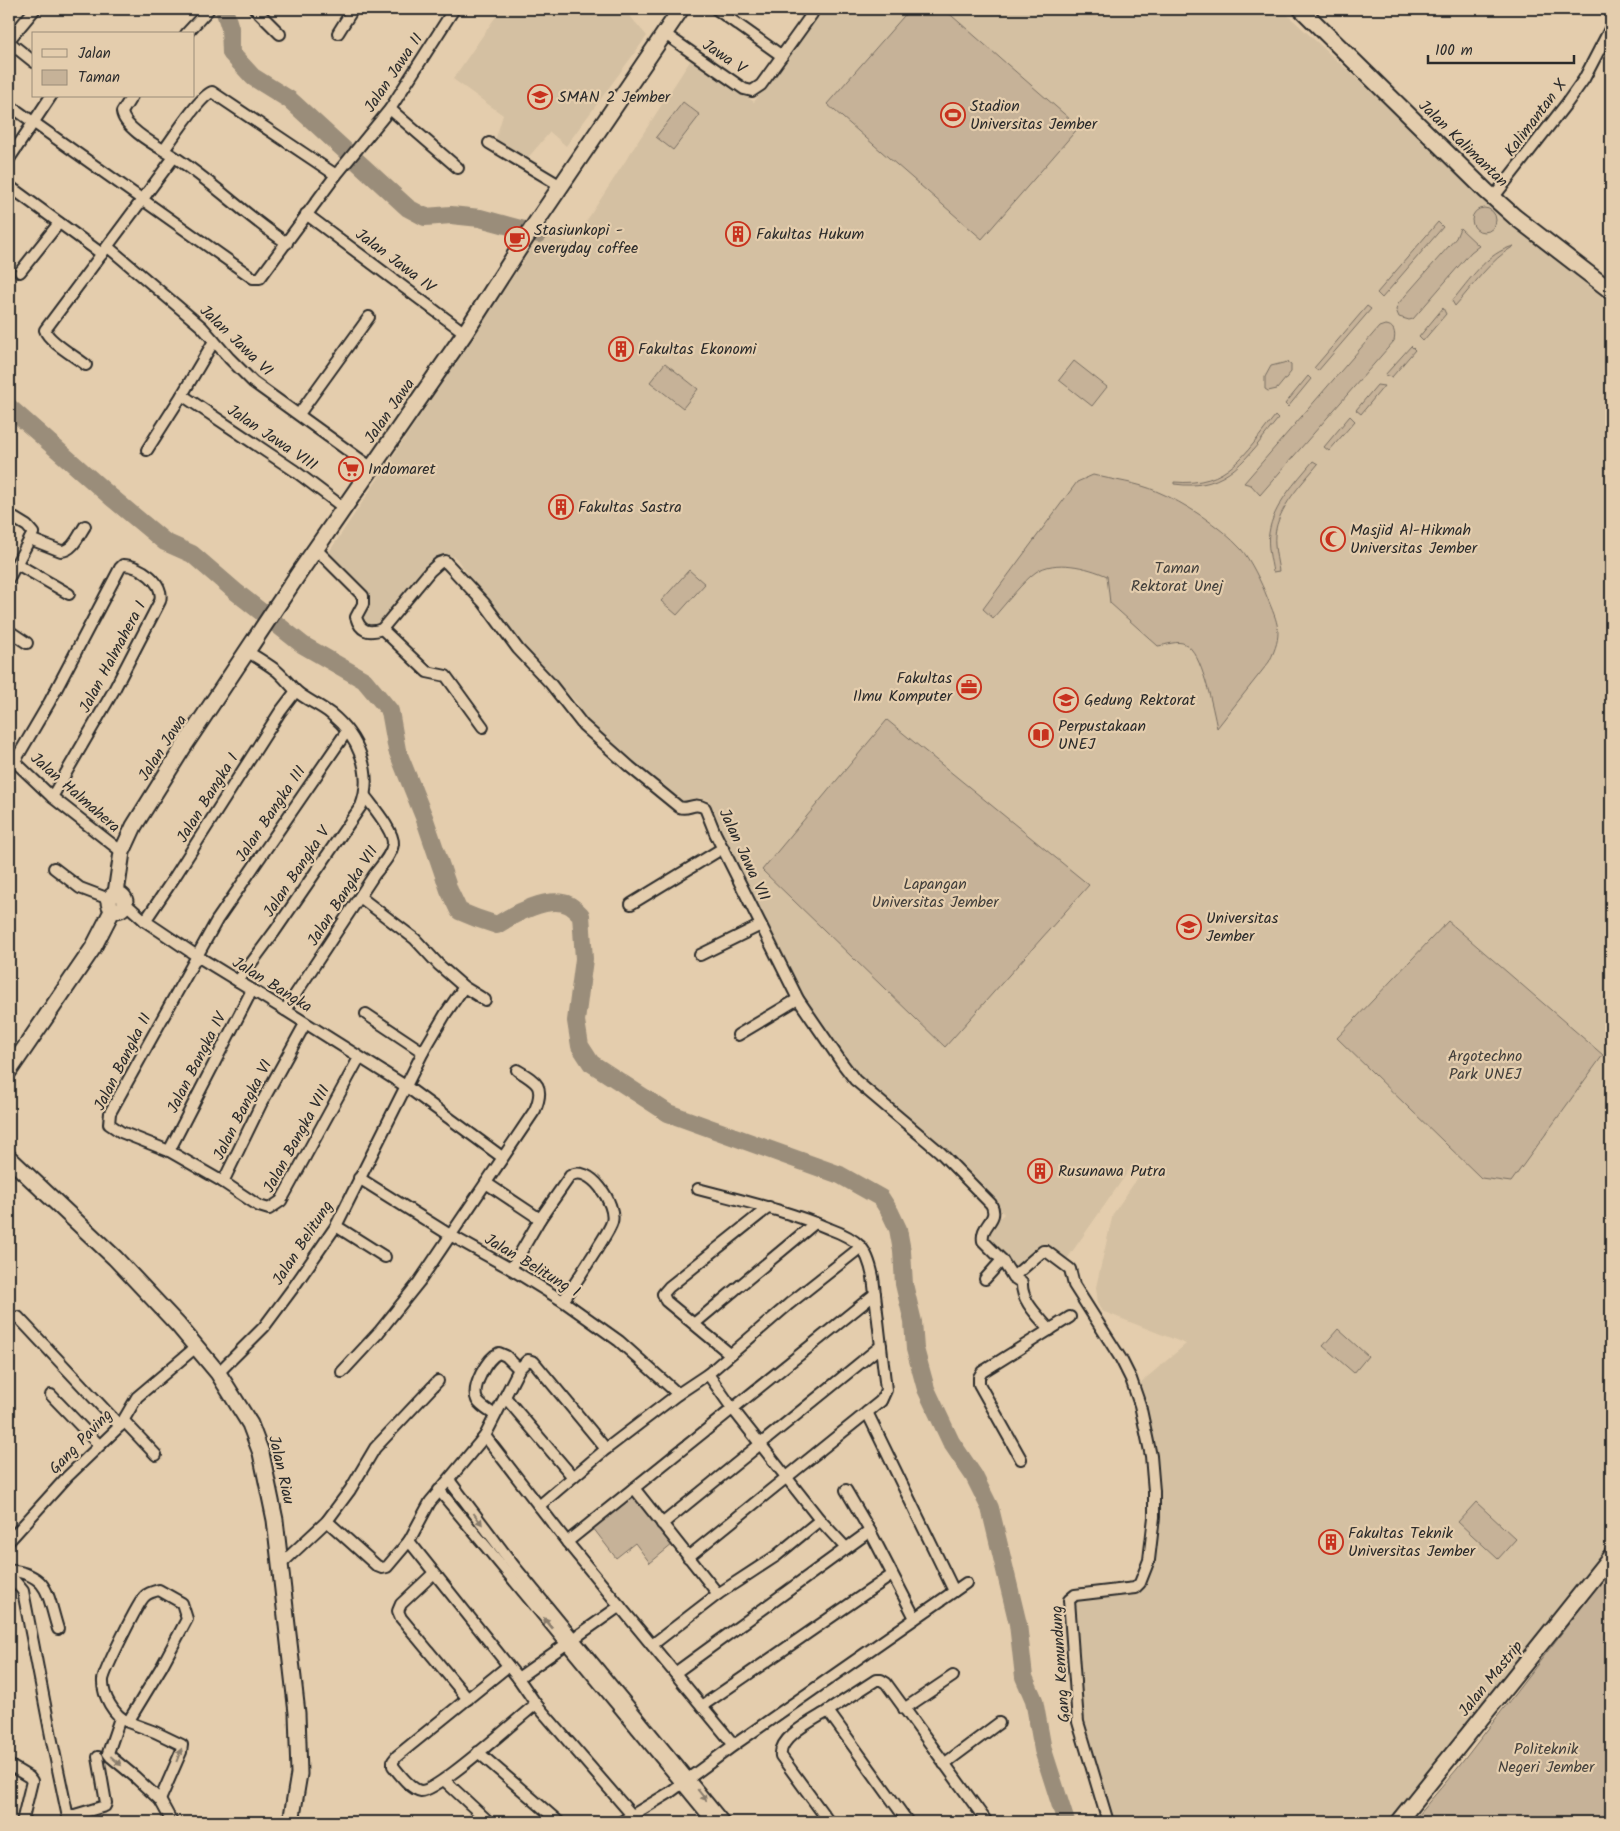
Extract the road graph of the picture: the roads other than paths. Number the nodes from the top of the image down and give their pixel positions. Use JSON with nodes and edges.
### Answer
{"nodes":[{"id":1,"x":35,"y":9,"type":"edge"},
{"id":2,"x":208,"y":9,"type":"edge"},
{"id":3,"x":353,"y":9,"type":"edge"},
{"id":4,"x":454,"y":9,"type":"edge"},
{"id":5,"x":682,"y":9,"type":"edge"},
{"id":6,"x":716,"y":9,"type":"edge"},
{"id":7,"x":1301,"y":9,"type":"edge"},
{"id":8,"x":260,"y":11,"type":"edge"},
{"id":9,"x":808,"y":11,"type":"edge"},
{"id":10,"x":188,"y":32,"type":"edge"},
{"id":11,"x":338,"y":33,"type":"dead end"},
{"id":12,"x":1610,"y":33,"type":"edge"},
{"id":13,"x":280,"y":34,"type":"dead end"},
{"id":14,"x":665,"y":34,"type":"junction"},
{"id":15,"x":10,"y":45,"type":"edge"},
{"id":16,"x":782,"y":56,"type":"junction"},
{"id":17,"x":32,"y":61,"type":"edge"},
{"id":18,"x":50,"y":98,"type":"edge"},
{"id":19,"x":131,"y":98,"type":"edge"},
{"id":20,"x":9,"y":105,"type":"edge"},
{"id":21,"x":390,"y":110,"type":"junction"},
{"id":22,"x":33,"y":124,"type":"junction"},
{"id":23,"x":489,"y":143,"type":"dead end"},
{"id":24,"x":164,"y":150,"type":"junction"},
{"id":25,"x":174,"y":157,"type":"junction"},
{"id":26,"x":9,"y":159,"type":"edge"},
{"id":27,"x":458,"y":168,"type":"dead end"},
{"id":28,"x":336,"y":175,"type":"junction"},
{"id":29,"x":9,"y":186,"type":"edge"},
{"id":30,"x":561,"y":186,"type":"junction"},
{"id":31,"x":1493,"y":198,"type":"junction"},
{"id":32,"x":143,"y":200,"type":"junction"},
{"id":33,"x":306,"y":214,"type":"junction"},
{"id":34,"x":59,"y":223,"type":"junction"},
{"id":35,"x":287,"y":243,"type":"junction"},
{"id":36,"x":105,"y":250,"type":"junction"},
{"id":37,"x":20,"y":272,"type":"dead end"},
{"id":38,"x":1611,"y":291,"type":"edge"},
{"id":39,"x":369,"y":316,"type":"dead end"},
{"id":40,"x":465,"y":333,"type":"junction"},
{"id":41,"x":214,"y":341,"type":"junction"},
{"id":42,"x":86,"y":365,"type":"dead end"},
{"id":43,"x":182,"y":395,"type":"junction"},
{"id":44,"x":299,"y":414,"type":"junction"},
{"id":45,"x":147,"y":450,"type":"dead end"},
{"id":46,"x":372,"y":468,"type":"junction"},
{"id":47,"x":344,"y":508,"type":"junction"},
{"id":48,"x":9,"y":515,"type":"edge"},
{"id":49,"x":84,"y":526,"type":"dead end"},
{"id":50,"x":30,"y":539,"type":"junction"},
{"id":51,"x":316,"y":549,"type":"junction"},
{"id":52,"x":16,"y":564,"type":"junction"},
{"id":53,"x":9,"y":578,"type":"edge"},
{"id":54,"x":69,"y":594,"type":"dead end"},
{"id":55,"x":382,"y":629,"type":"junction"},
{"id":56,"x":9,"y":631,"type":"edge"},
{"id":57,"x":27,"y":643,"type":"dead end"},
{"id":58,"x":251,"y":647,"type":"junction"},
{"id":59,"x":296,"y":691,"type":"junction"},
{"id":60,"x":483,"y":728,"type":"dead end"},
{"id":61,"x":347,"y":731,"type":"junction"},
{"id":62,"x":12,"y":759,"type":"edge"},
{"id":63,"x":365,"y":796,"type":"junction"},
{"id":64,"x":52,"y":797,"type":"junction"},
{"id":65,"x":723,"y":848,"type":"junction"},
{"id":66,"x":122,"y":852,"type":"junction"},
{"id":67,"x":54,"y":868,"type":"dead end"},
{"id":68,"x":360,"y":897,"type":"junction"},
{"id":69,"x":116,"y":901,"type":"junction"},
{"id":70,"x":630,"y":904,"type":"dead end"},
{"id":71,"x":145,"y":921,"type":"junction"},
{"id":72,"x":761,"y":925,"type":"junction"},
{"id":73,"x":700,"y":955,"type":"dead end"},
{"id":74,"x":198,"y":956,"type":"junction"},
{"id":75,"x":238,"y":981,"type":"junction"},
{"id":76,"x":464,"y":986,"type":"junction"},
{"id":77,"x":252,"y":990,"type":"junction"},
{"id":78,"x":798,"y":999,"type":"junction"},
{"id":79,"x":485,"y":1000,"type":"dead end"},
{"id":80,"x":285,"y":1010,"type":"junction"},
{"id":81,"x":366,"y":1014,"type":"dead end"},
{"id":82,"x":305,"y":1024,"type":"junction"},
{"id":83,"x":738,"y":1035,"type":"dead end"},
{"id":84,"x":423,"y":1052,"type":"junction"},
{"id":85,"x":359,"y":1058,"type":"junction"},
{"id":86,"x":517,"y":1070,"type":"dead end"},
{"id":87,"x":9,"y":1071,"type":"edge"},
{"id":88,"x":407,"y":1087,"type":"junction"},
{"id":89,"x":169,"y":1151,"type":"junction"},
{"id":90,"x":502,"y":1157,"type":"junction"},
{"id":91,"x":9,"y":1158,"type":"edge"},
{"id":92,"x":359,"y":1178,"type":"junction"},
{"id":93,"x":223,"y":1182,"type":"junction"},
{"id":94,"x":486,"y":1183,"type":"junction"},
{"id":95,"x":698,"y":1189,"type":"dead end"},
{"id":96,"x":769,"y":1207,"type":"junction"},
{"id":97,"x":540,"y":1219,"type":"junction"},
{"id":98,"x":815,"y":1223,"type":"junction"},
{"id":99,"x":336,"y":1226,"type":"junction"},
{"id":100,"x":450,"y":1235,"type":"junction"},
{"id":101,"x":862,"y":1247,"type":"junction"},
{"id":102,"x":385,"y":1258,"type":"dead end"},
{"id":103,"x":1002,"y":1260,"type":"junction"},
{"id":104,"x":511,"y":1269,"type":"junction"},
{"id":105,"x":1013,"y":1277,"type":"junction"},
{"id":106,"x":985,"y":1278,"type":"dead end"},
{"id":107,"x":875,"y":1294,"type":"junction"},
{"id":108,"x":563,"y":1301,"type":"junction"},
{"id":109,"x":18,"y":1317,"type":"dead end"},
{"id":110,"x":1070,"y":1317,"type":"dead end"},
{"id":111,"x":695,"y":1323,"type":"junction"},
{"id":112,"x":1050,"y":1330,"type":"junction"},
{"id":113,"x":881,"y":1346,"type":"junction"},
{"id":114,"x":196,"y":1347,"type":"junction"},
{"id":115,"x":730,"y":1354,"type":"junction"},
{"id":116,"x":519,"y":1369,"type":"junction"},
{"id":117,"x":342,"y":1372,"type":"dead end"},
{"id":118,"x":218,"y":1373,"type":"junction"},
{"id":119,"x":708,"y":1374,"type":"junction"},
{"id":120,"x":438,"y":1381,"type":"dead end"},
{"id":121,"x":678,"y":1394,"type":"junction"},
{"id":122,"x":51,"y":1395,"type":"dead end"},
{"id":123,"x":505,"y":1397,"type":"junction"},
{"id":124,"x":732,"y":1408,"type":"junction"},
{"id":125,"x":867,"y":1412,"type":"junction"},
{"id":126,"x":495,"y":1416,"type":"junction"},
{"id":127,"x":122,"y":1423,"type":"junction"},
{"id":128,"x":485,"y":1436,"type":"junction"},
{"id":129,"x":760,"y":1443,"type":"junction"},
{"id":130,"x":99,"y":1445,"type":"junction"},
{"id":131,"x":606,"y":1449,"type":"junction"},
{"id":132,"x":156,"y":1454,"type":"dead end"},
{"id":133,"x":1021,"y":1459,"type":"dead end"},
{"id":134,"x":573,"y":1478,"type":"junction"},
{"id":135,"x":787,"y":1478,"type":"junction"},
{"id":136,"x":449,"y":1480,"type":"junction"},
{"id":137,"x":634,"y":1488,"type":"junction"},
{"id":138,"x":439,"y":1490,"type":"junction"},
{"id":139,"x":846,"y":1490,"type":"dead end"},
{"id":140,"x":539,"y":1506,"type":"junction"},
{"id":141,"x":820,"y":1520,"type":"junction"},
{"id":142,"x":327,"y":1521,"type":"junction"},
{"id":143,"x":662,"y":1524,"type":"junction"},
{"id":144,"x":870,"y":1531,"type":"junction"},
{"id":145,"x":9,"y":1541,"type":"edge"},
{"id":146,"x":409,"y":1541,"type":"junction"},
{"id":147,"x":567,"y":1542,"type":"junction"},
{"id":148,"x":846,"y":1548,"type":"junction"},
{"id":149,"x":1611,"y":1556,"type":"edge"},
{"id":150,"x":688,"y":1557,"type":"junction"},
{"id":151,"x":280,"y":1565,"type":"junction"},
{"id":152,"x":511,"y":1569,"type":"junction"},
{"id":153,"x":9,"y":1570,"type":"edge"},
{"id":154,"x":434,"y":1573,"type":"junction"},
{"id":155,"x":9,"y":1574,"type":"edge"},
{"id":156,"x":892,"y":1574,"type":"junction"},
{"id":157,"x":966,"y":1583,"type":"dead end"},
{"id":158,"x":954,"y":1591,"type":"junction"},
{"id":159,"x":718,"y":1594,"type":"junction"},
{"id":160,"x":620,"y":1606,"type":"junction"},
{"id":161,"x":915,"y":1618,"type":"junction"},
{"id":162,"x":58,"y":1629,"type":"dead end"},
{"id":163,"x":570,"y":1642,"type":"junction"},
{"id":164,"x":652,"y":1646,"type":"junction"},
{"id":165,"x":508,"y":1666,"type":"junction"},
{"id":166,"x":675,"y":1673,"type":"junction"},
{"id":167,"x":953,"y":1676,"type":"dead end"},
{"id":168,"x":518,"y":1678,"type":"junction"},
{"id":169,"x":468,"y":1699,"type":"junction"},
{"id":170,"x":536,"y":1704,"type":"junction"},
{"id":171,"x":702,"y":1706,"type":"junction"},
{"id":172,"x":904,"y":1709,"type":"junction"},
{"id":173,"x":828,"y":1711,"type":"junction"},
{"id":174,"x":124,"y":1720,"type":"junction"},
{"id":175,"x":999,"y":1723,"type":"dead end"},
{"id":176,"x":734,"y":1744,"type":"junction"},
{"id":177,"x":478,"y":1752,"type":"junction"},
{"id":178,"x":98,"y":1757,"type":"dead end"},
{"id":179,"x":944,"y":1764,"type":"junction"},
{"id":180,"x":9,"y":1765,"type":"edge"},
{"id":181,"x":444,"y":1780,"type":"junction"},
{"id":182,"x":685,"y":1782,"type":"junction"},
{"id":183,"x":160,"y":1800,"type":"junction"},
{"id":184,"x":631,"y":1814,"type":"junction"},
{"id":185,"x":69,"y":1820,"type":"edge"},
{"id":186,"x":22,"y":1822,"type":"edge"},
{"id":187,"x":172,"y":1822,"type":"edge"},
{"id":188,"x":291,"y":1822,"type":"edge"},
{"id":189,"x":489,"y":1822,"type":"edge"},
{"id":190,"x":559,"y":1822,"type":"edge"},
{"id":191,"x":621,"y":1822,"type":"edge"},
{"id":192,"x":712,"y":1822,"type":"edge"},
{"id":193,"x":724,"y":1822,"type":"edge"},
{"id":194,"x":829,"y":1822,"type":"edge"},
{"id":195,"x":908,"y":1822,"type":"edge"},
{"id":196,"x":987,"y":1822,"type":"edge"},
{"id":197,"x":1108,"y":1822,"type":"edge"},
{"id":198,"x":1398,"y":1822,"type":"edge"}],
"edges":[{"from":1,"to":15,"type":"street"},
{"from":2,"to":10,"type":"street"},
{"from":3,"to":11,"type":"street"},
{"from":4,"to":21,"type":"street","name":"Jalan Jawa II"},
{"from":5,"to":14,"type":"main road","name":"Jalan Jawa"},
{"from":6,"to":16,"type":"street"},
{"from":7,"to":31,"type":"main road","name":"Jalan Kalimantan"},
{"from":8,"to":13,"type":"street"},
{"from":9,"to":16,"type":"street"},
{"from":12,"to":31,"type":"street","name":"Kalimantan X"},
{"from":14,"to":16,"type":"street","name":"Jawa V"},
{"from":14,"to":30,"type":"main road","name":"Jalan Jawa"},
{"from":15,"to":17,"type":"street"},
{"from":18,"to":22,"type":"street"},
{"from":19,"to":24,"type":"street"},
{"from":20,"to":22,"type":"street"},
{"from":21,"to":27,"type":"street"},
{"from":21,"to":28,"type":"street","name":"Jalan Jawa II"},
{"from":22,"to":26,"type":"street"},
{"from":22,"to":32,"type":"street"},
{"from":23,"to":30,"type":"street"},
{"from":24,"to":25,"type":"street"},
{"from":24,"to":28,"type":"street"},
{"from":25,"to":32,"type":"street"},
{"from":25,"to":35,"type":"street"},
{"from":28,"to":33,"type":"street","name":"Jalan Jawa II"},
{"from":29,"to":34,"type":"street","name":"Jalan Jawa VI"},
{"from":30,"to":40,"type":"main road","name":"Jalan Jawa"},
{"from":31,"to":38,"type":"main road","name":"Jalan Kalimantan"},
{"from":32,"to":35,"type":"street","name":"Jalan Jawa II"},
{"from":32,"to":36,"type":"street"},
{"from":33,"to":35,"type":"street","name":"Jalan Jawa II"},
{"from":33,"to":40,"type":"street","name":"Jalan Jawa IV"},
{"from":34,"to":36,"type":"street","name":"Jalan Jawa VI"},
{"from":34,"to":37,"type":"street"},
{"from":36,"to":41,"type":"street","name":"Jalan Jawa VI"},
{"from":36,"to":42,"type":"street"},
{"from":39,"to":44,"type":"street"},
{"from":40,"to":46,"type":"main road","name":"Jalan Jawa"},
{"from":41,"to":43,"type":"street"},
{"from":41,"to":44,"type":"street","name":"Jalan Jawa VI"},
{"from":43,"to":45,"type":"street"},
{"from":43,"to":47,"type":"street","name":"Jalan Jawa VIII"},
{"from":44,"to":46,"type":"street","name":"Jalan Jawa VI"},
{"from":46,"to":47,"type":"main road","name":"Jalan Jawa"},
{"from":47,"to":51,"type":"main road","name":"Jalan Jawa"},
{"from":48,"to":50,"type":"street"},
{"from":49,"to":50,"type":"street"},
{"from":50,"to":52,"type":"street"},
{"from":51,"to":55,"type":"street"},
{"from":51,"to":58,"type":"main road","name":"Jalan Jawa"},
{"from":52,"to":53,"type":"street"},
{"from":52,"to":54,"type":"street"},
{"from":55,"to":60,"type":"street"},
{"from":55,"to":65,"type":"street","name":"Jalan Jawa VII"},
{"from":56,"to":57,"type":"street"},
{"from":58,"to":59,"type":"street"},
{"from":58,"to":66,"type":"main road","name":"Jalan Jawa"},
{"from":59,"to":61,"type":"street"},
{"from":59,"to":71,"type":"street","name":"Jalan Bangka I"},
{"from":61,"to":63,"type":"street","name":"Jalan Bangka V"},
{"from":61,"to":74,"type":"street","name":"Jalan Bangka III"},
{"from":62,"to":64,"type":"street","name":"Jalan Halmahera"},
{"from":62,"to":64,"type":"street","name":"Jalan Halmahera I"},
{"from":63,"to":68,"type":"street","name":"Jalan Bangka VII"},
{"from":63,"to":75,"type":"street","name":"Jalan Bangka V"},
{"from":64,"to":66,"type":"street","name":"Jalan Halmahera"},
{"from":65,"to":70,"type":"street"},
{"from":65,"to":72,"type":"street","name":"Jalan Jawa VII"},
{"from":66,"to":69,"type":"main road","name":"Jalan Jawa"},
{"from":67,"to":69,"type":"street"},
{"from":68,"to":76,"type":"street"},
{"from":68,"to":80,"type":"street","name":"Jalan Bangka VII"},
{"from":69,"to":71,"type":"street","name":"Jalan Bangka"},
{"from":69,"to":87,"type":"main road","name":"Jalan Jawa"},
{"from":71,"to":74,"type":"street","name":"Jalan Bangka"},
{"from":72,"to":73,"type":"street"},
{"from":72,"to":78,"type":"street","name":"Jalan Jawa VII"},
{"from":74,"to":75,"type":"street","name":"Jalan Bangka"},
{"from":74,"to":89,"type":"street","name":"Jalan Bangka II"},
{"from":75,"to":77,"type":"street","name":"Jalan Bangka"},
{"from":76,"to":79,"type":"street"},
{"from":76,"to":84,"type":"street","name":"Jalan Belitung"},
{"from":77,"to":80,"type":"street","name":"Jalan Bangka"},
{"from":77,"to":89,"type":"street","name":"Jalan Bangka IV"},
{"from":78,"to":83,"type":"street"},
{"from":78,"to":103,"type":"street","name":"Jalan Jawa VII"},
{"from":80,"to":82,"type":"street","name":"Jalan Bangka"},
{"from":81,"to":84,"type":"street"},
{"from":82,"to":85,"type":"street","name":"Jalan Bangka"},
{"from":82,"to":93,"type":"street","name":"Jalan Bangka VI"},
{"from":84,"to":88,"type":"street","name":"Jalan Belitung"},
{"from":85,"to":88,"type":"street","name":"Jalan Bangka"},
{"from":85,"to":93,"type":"street","name":"Jalan Bangka VIII"},
{"from":86,"to":90,"type":"street"},
{"from":88,"to":90,"type":"street","name":"Jalan Bangka"},
{"from":88,"to":92,"type":"street","name":"Jalan Belitung"},
{"from":89,"to":93,"type":"street","name":"Jalan Bangka VI"},
{"from":90,"to":94,"type":"street"},
{"from":91,"to":114,"type":"main road","name":"Jalan Riau"},
{"from":92,"to":99,"type":"street","name":"Jalan Belitung"},
{"from":92,"to":100,"type":"street","name":"Jalan Belitung I"},
{"from":94,"to":97,"type":"street"},
{"from":94,"to":100,"type":"street"},
{"from":95,"to":96,"type":"street"},
{"from":96,"to":98,"type":"street"},
{"from":96,"to":111,"type":"street"},
{"from":97,"to":104,"type":"street"},
{"from":97,"to":108,"type":"street"},
{"from":98,"to":101,"type":"street"},
{"from":98,"to":111,"type":"street"},
{"from":99,"to":102,"type":"street"},
{"from":99,"to":118,"type":"street","name":"Jalan Belitung"},
{"from":100,"to":104,"type":"street","name":"Jalan Belitung I"},
{"from":100,"to":117,"type":"street"},
{"from":101,"to":107,"type":"street"},
{"from":101,"to":115,"type":"street"},
{"from":103,"to":105,"type":"street","name":"Jalan Jawa VII"},
{"from":103,"to":106,"type":"street"},
{"from":104,"to":108,"type":"street","name":"Jalan Belitung I"},
{"from":105,"to":112,"type":"street","name":"Jalan Jawa VII"},
{"from":105,"to":197,"type":"street","name":"Gang Kemundung"},
{"from":107,"to":113,"type":"street"},
{"from":107,"to":124,"type":"street"},
{"from":108,"to":121,"type":"street","name":"Jalan Belitung I"},
{"from":109,"to":127,"type":"street"},
{"from":110,"to":112,"type":"street"},
{"from":111,"to":115,"type":"street"},
{"from":112,"to":133,"type":"street"},
{"from":113,"to":125,"type":"street"},
{"from":113,"to":129,"type":"street"},
{"from":114,"to":118,"type":"main road","name":"Jalan Riau"},
{"from":114,"to":127,"type":"street","name":"Gang Paving"},
{"from":115,"to":119,"type":"street"},
{"from":116,"to":123,"type":"street"},
{"from":116,"to":126,"type":"street"},
{"from":116,"to":131,"type":"street"},
{"from":118,"to":151,"type":"main road","name":"Jalan Riau"},
{"from":119,"to":121,"type":"street"},
{"from":119,"to":124,"type":"street"},
{"from":120,"to":142,"type":"street"},
{"from":121,"to":131,"type":"street"},
{"from":122,"to":130,"type":"street"},
{"from":123,"to":126,"type":"street"},
{"from":123,"to":134,"type":"street"},
{"from":124,"to":129,"type":"street"},
{"from":124,"to":137,"type":"street"},
{"from":125,"to":135,"type":"street"},
{"from":125,"to":158,"type":"street"},
{"from":126,"to":128,"type":"street"},
{"from":127,"to":130,"type":"street","name":"Gang Paving"},
{"from":127,"to":132,"type":"street"},
{"from":128,"to":136,"type":"street"},
{"from":128,"to":140,"type":"street"},
{"from":129,"to":135,"type":"street"},
{"from":129,"to":143,"type":"street"},
{"from":130,"to":145,"type":"street","name":"Gang Paving"},
{"from":131,"to":134,"type":"street"},
{"from":134,"to":140,"type":"street"},
{"from":135,"to":141,"type":"street"},
{"from":135,"to":150,"type":"street"},
{"from":136,"to":138,"type":"street"},
{"from":136,"to":152,"type":"street","one_way":true},
{"from":137,"to":143,"type":"street"},
{"from":137,"to":147,"type":"street"},
{"from":138,"to":146,"type":"street"},
{"from":138,"to":152,"type":"street"},
{"from":139,"to":144,"type":"street"},
{"from":140,"to":147,"type":"street"},
{"from":141,"to":148,"type":"street"},
{"from":141,"to":159,"type":"street"},
{"from":142,"to":146,"type":"street"},
{"from":142,"to":151,"type":"street"},
{"from":143,"to":150,"type":"street"},
{"from":144,"to":148,"type":"street"},
{"from":144,"to":156,"type":"street"},
{"from":146,"to":154,"type":"street"},
{"from":147,"to":160,"type":"street"},
{"from":148,"to":166,"type":"street"},
{"from":149,"to":198,"type":"main road","name":"Jalan Mastrip"},
{"from":150,"to":159,"type":"street"},
{"from":151,"to":188,"type":"main road","name":"Jalan Riau"},
{"from":152,"to":163,"type":"street"},
{"from":153,"to":162,"type":"street"},
{"from":154,"to":165,"type":"street"},
{"from":154,"to":169,"type":"street"},
{"from":155,"to":185,"type":"street"},
{"from":156,"to":161,"type":"street"},
{"from":156,"to":171,"type":"street"},
{"from":157,"to":158,"type":"street"},
{"from":158,"to":161,"type":"street"},
{"from":159,"to":164,"type":"street"},
{"from":160,"to":163,"type":"street"},
{"from":160,"to":164,"type":"street"},
{"from":161,"to":176,"type":"street"},
{"from":163,"to":168,"type":"street"},
{"from":163,"to":182,"type":"street"},
{"from":164,"to":166,"type":"street"},
{"from":165,"to":168,"type":"street"},
{"from":165,"to":169,"type":"street"},
{"from":166,"to":171,"type":"street"},
{"from":167,"to":172,"type":"street"},
{"from":168,"to":170,"type":"street"},
{"from":169,"to":181,"type":"street"},
{"from":170,"to":177,"type":"street"},
{"from":170,"to":184,"type":"street"},
{"from":171,"to":176,"type":"street"},
{"from":172,"to":173,"type":"street"},
{"from":172,"to":179,"type":"street"},
{"from":173,"to":194,"type":"street"},
{"from":173,"to":195,"type":"street"},
{"from":174,"to":174,"type":"street"},
{"from":174,"to":183,"type":"street","one_way":true},
{"from":183,"to":174,"type":"street","one_way":true},
{"from":175,"to":179,"type":"street"},
{"from":176,"to":182,"type":"street"},
{"from":177,"to":181,"type":"street"},
{"from":177,"to":190,"type":"street"},
{"from":178,"to":185,"type":"street"},
{"from":179,"to":196,"type":"street"},
{"from":180,"to":186,"type":"street"},
{"from":181,"to":189,"type":"street"},
{"from":182,"to":184,"type":"street"},
{"from":182,"to":192,"type":"street"},
{"from":182,"to":193,"type":"street","one_way":true},
{"from":183,"to":187,"type":"street"},
{"from":184,"to":191,"type":"street"}]}
